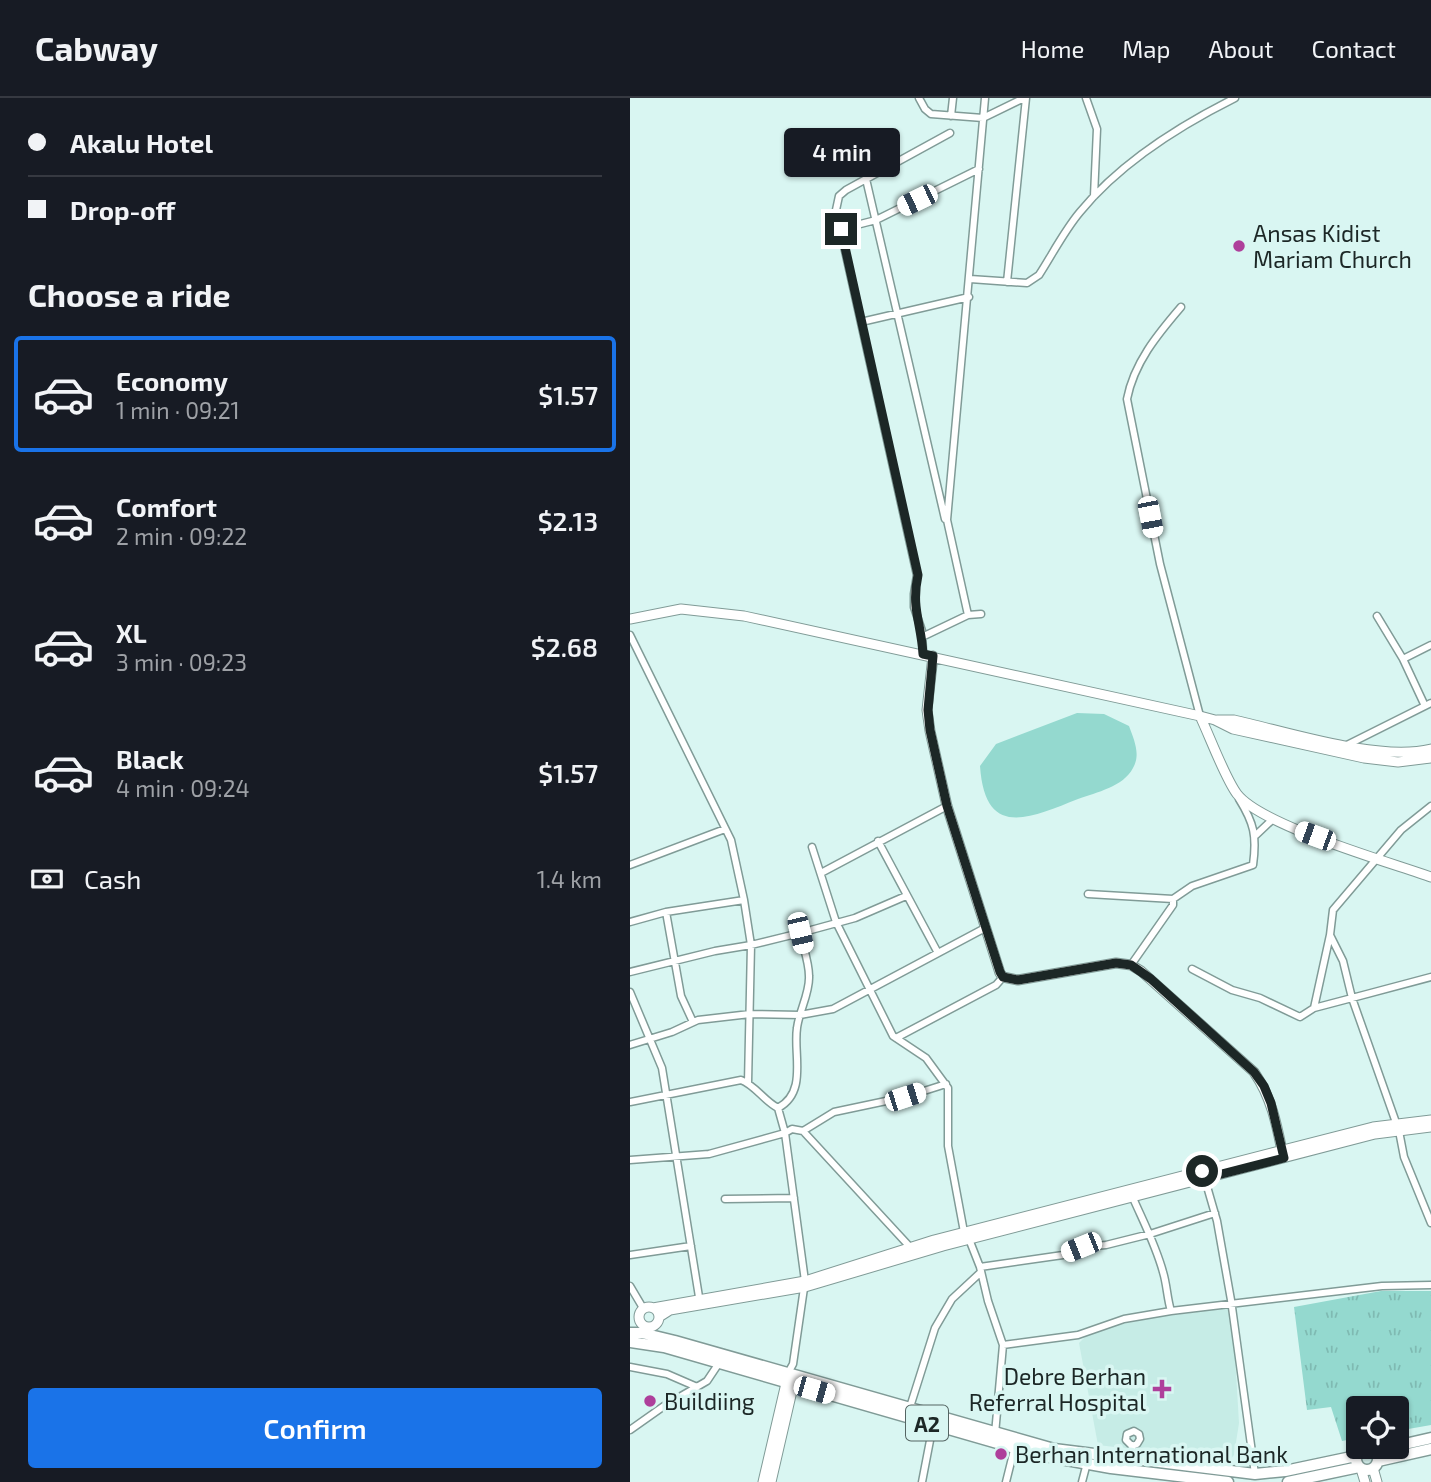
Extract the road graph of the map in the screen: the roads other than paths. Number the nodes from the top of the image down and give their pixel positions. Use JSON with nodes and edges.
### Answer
{"nodes":[{"id":1,"x":919,"y":98,"type":"edge"},
{"id":2,"x":953,"y":98,"type":"edge"},
{"id":3,"x":985,"y":98,"type":"edge"},
{"id":4,"x":1026,"y":98,"type":"edge"},
{"id":5,"x":1086,"y":98,"type":"edge"},
{"id":6,"x":1213,"y":98,"type":"edge"},
{"id":7,"x":1235,"y":98,"type":"edge"},
{"id":8,"x":1217,"y":107,"type":"junction"},
{"id":9,"x":951,"y":116,"type":"junction"},
{"id":10,"x":983,"y":118,"type":"junction"},
{"id":11,"x":950,"y":133,"type":"dead end"},
{"id":12,"x":979,"y":169,"type":"junction"},
{"id":13,"x":866,"y":178,"type":"junction"},
{"id":14,"x":1094,"y":196,"type":"junction"},
{"id":15,"x":876,"y":220,"type":"junction"},
{"id":16,"x":841,"y":229,"type":"junction"},
{"id":17,"x":970,"y":279,"type":"junction"},
{"id":18,"x":1007,"y":282,"type":"junction"},
{"id":19,"x":968,"y":297,"type":"junction"},
{"id":20,"x":1181,"y":307,"type":"dead end"},
{"id":21,"x":899,"y":313,"type":"junction"},
{"id":22,"x":861,"y":322,"type":"junction"},
{"id":23,"x":947,"y":528,"type":"junction"},
{"id":24,"x":981,"y":614,"type":"dead end"},
{"id":25,"x":968,"y":615,"type":"junction"},
{"id":26,"x":1377,"y":616,"type":"dead end"},
{"id":27,"x":630,"y":619,"type":"edge"},
{"id":28,"x":630,"y":635,"type":"edge"},
{"id":29,"x":922,"y":637,"type":"junction"},
{"id":30,"x":1431,"y":645,"type":"edge"},
{"id":31,"x":923,"y":654,"type":"junction"},
{"id":32,"x":933,"y":656,"type":"junction"},
{"id":33,"x":1404,"y":659,"type":"junction"},
{"id":34,"x":1428,"y":704,"type":"edge"},
{"id":35,"x":1200,"y":716,"type":"junction"},
{"id":36,"x":1345,"y":749,"type":"junction"},
{"id":37,"x":1431,"y":749,"type":"edge"},
{"id":38,"x":1431,"y":758,"type":"edge"},
{"id":39,"x":1236,"y":792,"type":"junction"},
{"id":40,"x":947,"y":806,"type":"junction"},
{"id":41,"x":1431,"y":806,"type":"edge"},
{"id":42,"x":1273,"y":819,"type":"junction"},
{"id":43,"x":725,"y":829,"type":"junction"},
{"id":44,"x":1256,"y":835,"type":"junction"},
{"id":45,"x":878,"y":841,"type":"junction"},
{"id":46,"x":812,"y":847,"type":"dead end"},
{"id":47,"x":1377,"y":858,"type":"junction"},
{"id":48,"x":630,"y":865,"type":"edge"},
{"id":49,"x":821,"y":873,"type":"junction"},
{"id":50,"x":1431,"y":877,"type":"edge"},
{"id":51,"x":1088,"y":894,"type":"dead end"},
{"id":52,"x":906,"y":896,"type":"junction"},
{"id":53,"x":1173,"y":899,"type":"junction"},
{"id":54,"x":744,"y":900,"type":"junction"},
{"id":55,"x":666,"y":912,"type":"junction"},
{"id":56,"x":630,"y":922,"type":"edge"},
{"id":57,"x":836,"y":922,"type":"junction"},
{"id":58,"x":985,"y":928,"type":"junction"},
{"id":59,"x":800,"y":933,"type":"junction"},
{"id":60,"x":1330,"y":935,"type":"junction"},
{"id":61,"x":751,"y":946,"type":"junction"},
{"id":62,"x":938,"y":953,"type":"junction"},
{"id":63,"x":673,"y":961,"type":"junction"},
{"id":64,"x":1131,"y":965,"type":"junction"},
{"id":65,"x":1192,"y":970,"type":"dead end"},
{"id":66,"x":630,"y":972,"type":"edge"},
{"id":67,"x":1431,"y":976,"type":"edge"},
{"id":68,"x":1003,"y":977,"type":"junction"},
{"id":69,"x":870,"y":990,"type":"junction"},
{"id":70,"x":630,"y":992,"type":"edge"},
{"id":71,"x":1352,"y":998,"type":"junction"},
{"id":72,"x":1314,"y":1007,"type":"junction"},
{"id":73,"x":750,"y":1014,"type":"junction"},
{"id":74,"x":800,"y":1015,"type":"junction"},
{"id":75,"x":693,"y":1022,"type":"junction"},
{"id":76,"x":896,"y":1038,"type":"junction"},
{"id":77,"x":649,"y":1039,"type":"junction"},
{"id":78,"x":630,"y":1045,"type":"edge"},
{"id":79,"x":748,"y":1083,"type":"junction"},
{"id":80,"x":946,"y":1084,"type":"junction"},
{"id":81,"x":666,"y":1095,"type":"junction"},
{"id":82,"x":630,"y":1102,"type":"edge"},
{"id":83,"x":778,"y":1108,"type":"junction"},
{"id":84,"x":1431,"y":1120,"type":"edge"},
{"id":85,"x":1397,"y":1127,"type":"junction"},
{"id":86,"x":1431,"y":1127,"type":"edge"},
{"id":87,"x":803,"y":1131,"type":"junction"},
{"id":88,"x":785,"y":1132,"type":"junction"},
{"id":89,"x":1283,"y":1154,"type":"junction"},
{"id":90,"x":675,"y":1157,"type":"junction"},
{"id":91,"x":630,"y":1160,"type":"edge"},
{"id":92,"x":1204,"y":1175,"type":"junction"},
{"id":93,"x":794,"y":1198,"type":"junction"},
{"id":94,"x":1133,"y":1198,"type":"junction"},
{"id":95,"x":725,"y":1199,"type":"dead end"},
{"id":96,"x":1215,"y":1213,"type":"junction"},
{"id":97,"x":1431,"y":1223,"type":"edge"},
{"id":98,"x":1150,"y":1234,"type":"junction"},
{"id":99,"x":966,"y":1236,"type":"junction"},
{"id":100,"x":691,"y":1246,"type":"junction"},
{"id":101,"x":910,"y":1247,"type":"junction"},
{"id":102,"x":630,"y":1255,"type":"edge"},
{"id":103,"x":980,"y":1270,"type":"junction"},
{"id":104,"x":805,"y":1284,"type":"junction"},
{"id":105,"x":1431,"y":1285,"type":"edge"},
{"id":106,"x":630,"y":1286,"type":"edge"},
{"id":107,"x":699,"y":1302,"type":"junction"},
{"id":108,"x":1232,"y":1304,"type":"junction"},
{"id":109,"x":648,"y":1308,"type":"junction"},
{"id":110,"x":1171,"y":1311,"type":"junction"},
{"id":111,"x":639,"y":1320,"type":"junction"},
{"id":112,"x":656,"y":1331,"type":"junction"},
{"id":113,"x":633,"y":1337,"type":"edge"},
{"id":114,"x":1003,"y":1345,"type":"junction"},
{"id":115,"x":719,"y":1363,"type":"junction"},
{"id":116,"x":630,"y":1367,"type":"edge"},
{"id":117,"x":791,"y":1376,"type":"junction"},
{"id":118,"x":697,"y":1387,"type":"junction"},
{"id":119,"x":910,"y":1407,"type":"junction"},
{"id":120,"x":933,"y":1425,"type":"junction"},
{"id":121,"x":630,"y":1430,"type":"edge"},
{"id":122,"x":995,"y":1434,"type":"junction"},
{"id":123,"x":1431,"y":1438,"type":"edge"},
{"id":124,"x":1409,"y":1443,"type":"edge"},
{"id":125,"x":1016,"y":1444,"type":"junction"},
{"id":126,"x":1132,"y":1446,"type":"dead end"},
{"id":127,"x":1431,"y":1449,"type":"edge"},
{"id":128,"x":1089,"y":1459,"type":"junction"},
{"id":129,"x":1372,"y":1459,"type":"edge"},
{"id":130,"x":1133,"y":1460,"type":"junction"},
{"id":131,"x":1367,"y":1462,"type":"junction"},
{"id":132,"x":1255,"y":1474,"type":"junction"},
{"id":133,"x":763,"y":1482,"type":"edge"},
{"id":134,"x":771,"y":1482,"type":"edge"},
{"id":135,"x":922,"y":1482,"type":"edge"},
{"id":136,"x":1006,"y":1482,"type":"edge"},
{"id":137,"x":1082,"y":1482,"type":"edge"},
{"id":138,"x":1221,"y":1482,"type":"edge"},
{"id":139,"x":1228,"y":1482,"type":"edge"},
{"id":140,"x":1289,"y":1482,"type":"edge"},
{"id":141,"x":1365,"y":1482,"type":"edge"},
{"id":142,"x":1377,"y":1482,"type":"edge"}],
"edges":[{"from":1,"to":9,"type":"street"},
{"from":2,"to":9,"type":"street"},
{"from":3,"to":10,"type":"street"},
{"from":4,"to":10,"type":"street"},
{"from":4,"to":18,"type":"street"},
{"from":5,"to":14,"type":"street"},
{"from":6,"to":8,"type":"street"},
{"from":7,"to":8,"type":"street"},
{"from":8,"to":14,"type":"street"},
{"from":9,"to":10,"type":"street"},
{"from":10,"to":12,"type":"street"},
{"from":11,"to":13,"type":"street"},
{"from":12,"to":15,"type":"street"},
{"from":12,"to":17,"type":"street"},
{"from":13,"to":15,"type":"street"},
{"from":13,"to":16,"type":"street"},
{"from":14,"to":18,"type":"street"},
{"from":15,"to":16,"type":"street"},
{"from":15,"to":21,"type":"street"},
{"from":16,"to":22,"type":"street"},
{"from":17,"to":18,"type":"street"},
{"from":17,"to":19,"type":"street"},
{"from":19,"to":21,"type":"street"},
{"from":19,"to":23,"type":"street"},
{"from":20,"to":35,"type":"street"},
{"from":21,"to":22,"type":"street"},
{"from":21,"to":23,"type":"street"},
{"from":22,"to":29,"type":"street"},
{"from":23,"to":25,"type":"street"},
{"from":24,"to":25,"type":"street"},
{"from":25,"to":29,"type":"street"},
{"from":26,"to":33,"type":"street"},
{"from":27,"to":31,"type":"street"},
{"from":28,"to":43,"type":"street"},
{"from":29,"to":31,"type":"street"},
{"from":30,"to":33,"type":"street"},
{"from":31,"to":32,"type":"street"},
{"from":32,"to":35,"type":"street"},
{"from":32,"to":40,"type":"street"},
{"from":33,"to":34,"type":"street"},
{"from":34,"to":36,"type":"street"},
{"from":35,"to":36,"type":"street"},
{"from":35,"to":39,"type":"street"},
{"from":36,"to":37,"type":"street"},
{"from":36,"to":38,"type":"street"},
{"from":39,"to":42,"type":"street"},
{"from":39,"to":44,"type":"street"},
{"from":40,"to":45,"type":"street"},
{"from":40,"to":58,"type":"street"},
{"from":41,"to":47,"type":"street"},
{"from":42,"to":44,"type":"street"},
{"from":42,"to":47,"type":"street"},
{"from":43,"to":48,"type":"street"},
{"from":43,"to":54,"type":"street"},
{"from":44,"to":53,"type":"street"},
{"from":45,"to":49,"type":"street"},
{"from":45,"to":52,"type":"street"},
{"from":46,"to":49,"type":"street"},
{"from":47,"to":50,"type":"street"},
{"from":47,"to":60,"type":"street"},
{"from":49,"to":57,"type":"street"},
{"from":51,"to":53,"type":"street"},
{"from":52,"to":57,"type":"street"},
{"from":52,"to":62,"type":"street"},
{"from":53,"to":64,"type":"street"},
{"from":54,"to":55,"type":"street"},
{"from":54,"to":61,"type":"street"},
{"from":55,"to":56,"type":"street"},
{"from":55,"to":63,"type":"street"},
{"from":57,"to":59,"type":"street"},
{"from":57,"to":69,"type":"street"},
{"from":58,"to":62,"type":"street"},
{"from":58,"to":68,"type":"street"},
{"from":59,"to":61,"type":"street"},
{"from":59,"to":74,"type":"street"},
{"from":60,"to":71,"type":"street"},
{"from":60,"to":72,"type":"street"},
{"from":61,"to":63,"type":"street"},
{"from":61,"to":73,"type":"street"},
{"from":62,"to":69,"type":"street"},
{"from":63,"to":66,"type":"street"},
{"from":63,"to":75,"type":"street"},
{"from":64,"to":68,"type":"street"},
{"from":64,"to":89,"type":"street"},
{"from":65,"to":72,"type":"street"},
{"from":67,"to":71,"type":"street"},
{"from":68,"to":76,"type":"street"},
{"from":69,"to":74,"type":"street"},
{"from":69,"to":76,"type":"street"},
{"from":70,"to":77,"type":"street"},
{"from":71,"to":72,"type":"street"},
{"from":71,"to":85,"type":"street"},
{"from":73,"to":74,"type":"street"},
{"from":73,"to":75,"type":"street"},
{"from":73,"to":79,"type":"street"},
{"from":74,"to":83,"type":"street"},
{"from":75,"to":77,"type":"street"},
{"from":76,"to":80,"type":"street"},
{"from":77,"to":78,"type":"street"},
{"from":77,"to":81,"type":"street"},
{"from":79,"to":81,"type":"street"},
{"from":79,"to":83,"type":"street"},
{"from":80,"to":87,"type":"street"},
{"from":80,"to":99,"type":"street"},
{"from":81,"to":82,"type":"street"},
{"from":81,"to":90,"type":"street"},
{"from":83,"to":88,"type":"street"},
{"from":84,"to":85,"type":"street"},
{"from":85,"to":86,"type":"street"},
{"from":85,"to":89,"type":"street"},
{"from":85,"to":97,"type":"street"},
{"from":87,"to":88,"type":"street"},
{"from":87,"to":101,"type":"street"},
{"from":88,"to":90,"type":"street"},
{"from":88,"to":93,"type":"street"},
{"from":89,"to":92,"type":"street"},
{"from":90,"to":91,"type":"street"},
{"from":90,"to":100,"type":"street"},
{"from":92,"to":94,"type":"street"},
{"from":92,"to":96,"type":"street"},
{"from":92,"to":99,"type":"street"},
{"from":93,"to":95,"type":"street"},
{"from":93,"to":104,"type":"street"},
{"from":94,"to":98,"type":"street"},
{"from":94,"to":99,"type":"street"},
{"from":96,"to":98,"type":"street"},
{"from":96,"to":108,"type":"street"},
{"from":98,"to":103,"type":"street"},
{"from":98,"to":110,"type":"street"},
{"from":99,"to":101,"type":"street"},
{"from":99,"to":103,"type":"street"},
{"from":99,"to":104,"type":"street"},
{"from":100,"to":102,"type":"street"},
{"from":100,"to":107,"type":"street"},
{"from":101,"to":104,"type":"street"},
{"from":103,"to":114,"type":"street"},
{"from":103,"to":119,"type":"street"},
{"from":104,"to":107,"type":"street"},
{"from":104,"to":117,"type":"street"},
{"from":105,"to":108,"type":"street"},
{"from":106,"to":109,"type":"street"},
{"from":107,"to":109,"type":"street"},
{"from":107,"to":112,"type":"street"},
{"from":108,"to":110,"type":"street"},
{"from":108,"to":132,"type":"street"},
{"from":109,"to":111,"type":"street"},
{"from":109,"to":112,"type":"street"},
{"from":110,"to":114,"type":"street"},
{"from":111,"to":112,"type":"street"},
{"from":111,"to":113,"type":"street"},
{"from":112,"to":113,"type":"highway","number":"A2"},
{"from":112,"to":115,"type":"highway","number":"A2"},
{"from":112,"to":117,"type":"highway","number":"A2"},
{"from":114,"to":122,"type":"street"},
{"from":115,"to":117,"type":"highway","number":"A2"},
{"from":115,"to":118,"type":"street"},
{"from":116,"to":118,"type":"street"},
{"from":117,"to":119,"type":"highway","number":"A2"},
{"from":117,"to":120,"type":"highway","number":"A2"},
{"from":117,"to":133,"type":"street"},
{"from":117,"to":134,"type":"street"},
{"from":118,"to":121,"type":"street"},
{"from":119,"to":122,"type":"highway","number":"A2"},
{"from":120,"to":125,"type":"highway","number":"A2"},
{"from":120,"to":135,"type":"street"},
{"from":122,"to":125,"type":"highway","number":"A2"},
{"from":123,"to":124,"type":"highway","number":"A2"},
{"from":125,"to":128,"type":"highway","number":"A2"},
{"from":125,"to":136,"type":"street"},
{"from":126,"to":130,"type":"street"},
{"from":127,"to":131,"type":"highway","number":"A2"},
{"from":128,"to":130,"type":"highway","number":"A2"},
{"from":128,"to":137,"type":"street"},
{"from":128,"to":138,"type":"highway","number":"A2"},
{"from":129,"to":131,"type":"highway","number":"A2"},
{"from":130,"to":132,"type":"highway","number":"A2"},
{"from":131,"to":132,"type":"highway","number":"A2"},
{"from":131,"to":140,"type":"highway","number":"A2"},
{"from":131,"to":141,"type":"street"},
{"from":131,"to":142,"type":"street"},
{"from":138,"to":139,"type":"highway","number":"A2"}]}
